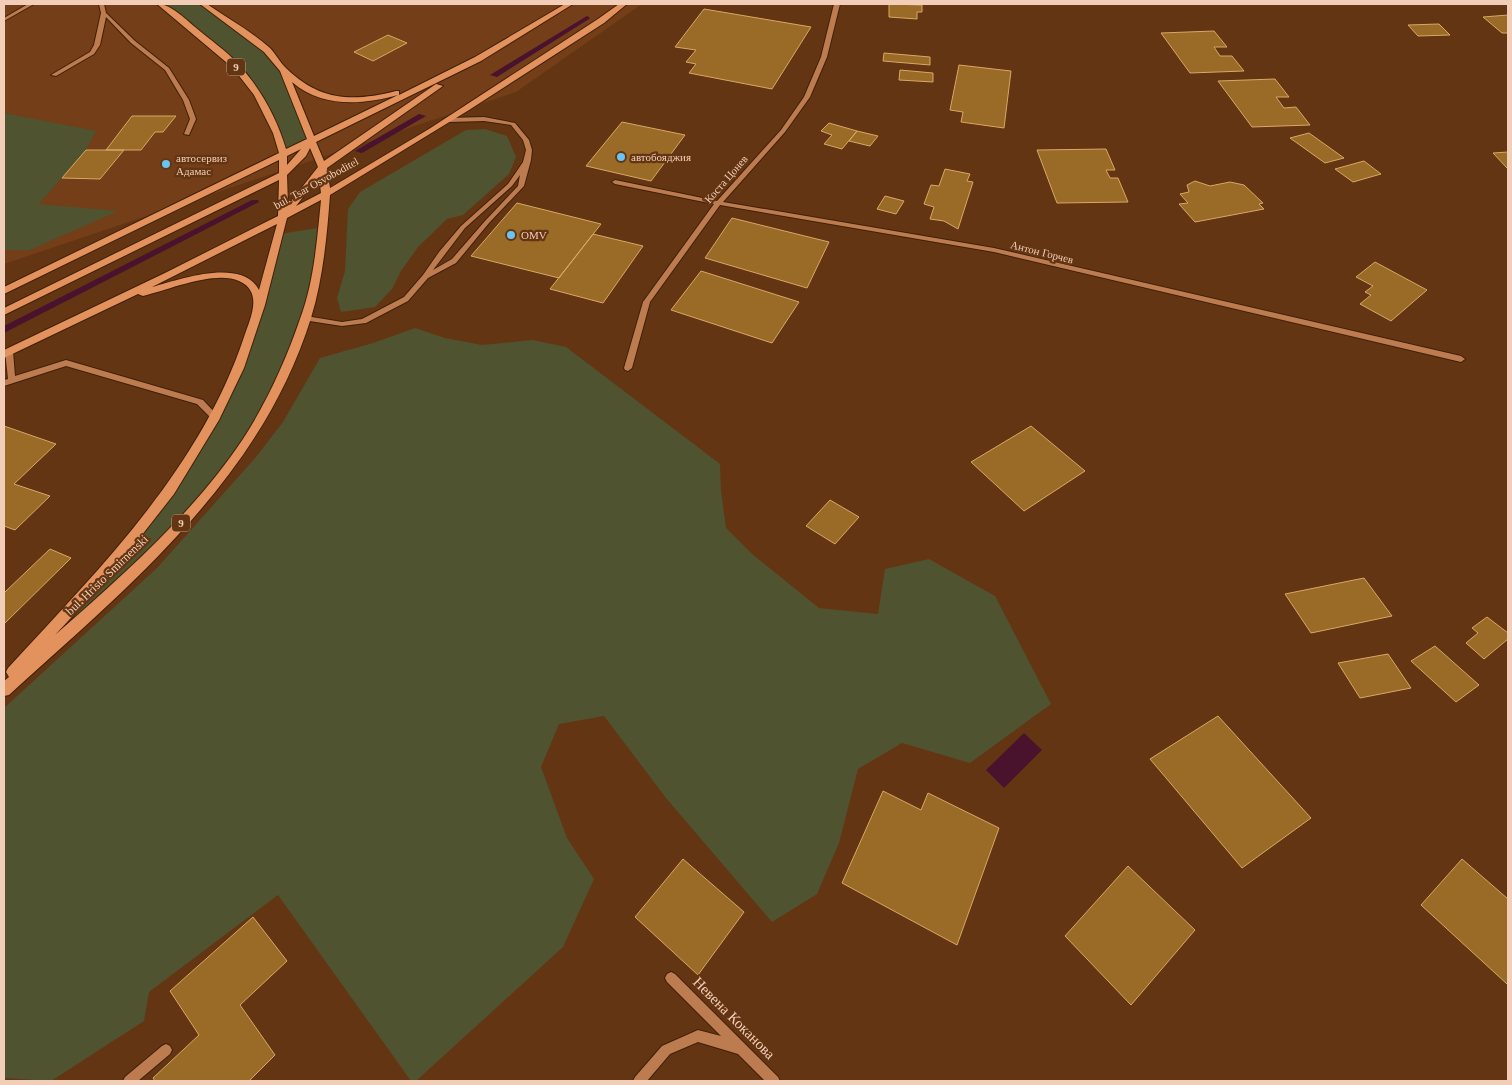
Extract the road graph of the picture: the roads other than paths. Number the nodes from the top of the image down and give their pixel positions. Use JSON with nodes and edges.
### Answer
{"nodes":[{"id":1,"x":31,"y":4,"type":"edge"},
{"id":2,"x":102,"y":4,"type":"edge"},
{"id":3,"x":160,"y":4,"type":"edge"},
{"id":4,"x":203,"y":4,"type":"edge"},
{"id":5,"x":570,"y":4,"type":"edge"},
{"id":6,"x":623,"y":4,"type":"edge"},
{"id":7,"x":837,"y":4,"type":"edge"},
{"id":8,"x":104,"y":13,"type":"junction"},
{"id":9,"x":4,"y":20,"type":"edge"},
{"id":10,"x":478,"y":59,"type":"junction"},
{"id":11,"x":284,"y":71,"type":"junction"},
{"id":12,"x":54,"y":75,"type":"dead end"},
{"id":13,"x":427,"y":84,"type":"junction"},
{"id":14,"x":450,"y":120,"type":"junction"},
{"id":15,"x":187,"y":134,"type":"dead end"},
{"id":16,"x":311,"y":139,"type":"junction"},
{"id":17,"x":283,"y":153,"type":"junction"},
{"id":18,"x":528,"y":160,"type":"junction"},
{"id":19,"x":322,"y":167,"type":"junction"},
{"id":20,"x":283,"y":174,"type":"junction"},
{"id":21,"x":615,"y":182,"type":"dead end"},
{"id":22,"x":326,"y":194,"type":"junction"},
{"id":23,"x":718,"y":203,"type":"junction"},
{"id":24,"x":283,"y":217,"type":"junction"},
{"id":25,"x":425,"y":278,"type":"junction"},
{"id":26,"x":4,"y":291,"type":"edge"},
{"id":27,"x":112,"y":302,"type":"junction"},
{"id":28,"x":260,"y":305,"type":"junction"},
{"id":29,"x":4,"y":312,"type":"edge"},
{"id":30,"x":306,"y":318,"type":"junction"},
{"id":31,"x":6,"y":352,"type":"edge"},
{"id":32,"x":1461,"y":359,"type":"dead end"},
{"id":33,"x":628,"y":368,"type":"dead end"},
{"id":34,"x":12,"y":380,"type":"junction"},
{"id":35,"x":4,"y":383,"type":"edge"},
{"id":36,"x":215,"y":417,"type":"junction"},
{"id":37,"x":7,"y":674,"type":"edge"},
{"id":38,"x":4,"y":690,"type":"edge"},
{"id":39,"x":671,"y":978,"type":"dead end"},
{"id":40,"x":741,"y":1048,"type":"junction"},
{"id":41,"x":166,"y":1050,"type":"dead end"},
{"id":42,"x":129,"y":1081,"type":"edge"},
{"id":43,"x":639,"y":1081,"type":"edge"},
{"id":44,"x":774,"y":1081,"type":"edge"}],
"edges":[{"from":1,"to":9,"type":"street"},
{"from":2,"to":8,"type":"street"},
{"from":3,"to":17,"type":"main road","number":"9"},
{"from":4,"to":11,"type":"main road","name":"bul. Hristo Smirnenski","number":"9"},
{"from":5,"to":10,"type":"main road"},
{"from":6,"to":14,"type":"main road","name":"bul. Tsar Osvoboditel"},
{"from":7,"to":23,"type":"street","name":"Коста Цонев"},
{"from":8,"to":12,"type":"street"},
{"from":8,"to":15,"type":"street"},
{"from":10,"to":13,"type":"main road"},
{"from":10,"to":19,"type":"main road"},
{"from":11,"to":13,"type":"main road"},
{"from":11,"to":16,"type":"main road","name":"bul. Hristo Smirnenski","number":"9"},
{"from":13,"to":16,"type":"main road"},
{"from":14,"to":18,"type":"street"},
{"from":14,"to":22,"type":"main road","name":"bul. Tsar Osvoboditel"},
{"from":16,"to":17,"type":"main road"},
{"from":16,"to":19,"type":"main road","name":"bul. Hristo Smirnenski","number":"9"},
{"from":16,"to":20,"type":"main road"},
{"from":17,"to":20,"type":"main road","number":"9"},
{"from":17,"to":26,"type":"main road"},
{"from":18,"to":25,"type":"street"},
{"from":18,"to":25,"type":"street"},
{"from":19,"to":22,"type":"main road","name":"bul. Hristo Smirnenski","number":"9"},
{"from":19,"to":24,"type":"main road"},
{"from":20,"to":24,"type":"main road","number":"9"},
{"from":20,"to":29,"type":"main road"},
{"from":21,"to":23,"type":"street","name":"Антон Горчев"},
{"from":22,"to":24,"type":"main road","name":"bul. Tsar Osvoboditel"},
{"from":22,"to":30,"type":"main road","name":"bul. Hristo Smirnenski","number":"9"},
{"from":23,"to":32,"type":"street","name":"Антон Горчев"},
{"from":23,"to":33,"type":"street","name":"Коста Цонев"},
{"from":24,"to":27,"type":"main road","name":"bul. Tsar Osvoboditel"},
{"from":24,"to":28,"type":"main road","name":"bul. Hristo Smirnenski","number":"9"},
{"from":25,"to":30,"type":"street"},
{"from":27,"to":28,"type":"main road"},
{"from":27,"to":31,"type":"main road","name":"bul. Tsar Osvoboditel"},
{"from":28,"to":36,"type":"main road","name":"bul. Hristo Smirnenski","number":"9"},
{"from":30,"to":38,"type":"main road","name":"bul. Hristo Smirnenski","number":"9"},
{"from":31,"to":34,"type":"street"},
{"from":34,"to":35,"type":"street"},
{"from":34,"to":36,"type":"street"},
{"from":36,"to":37,"type":"main road","name":"bul. Hristo Smirnenski","number":"9"},
{"from":39,"to":40,"type":"street","name":"Невена Коканова"},
{"from":40,"to":43,"type":"street"},
{"from":40,"to":44,"type":"street","name":"Невена Коканова"},
{"from":41,"to":42,"type":"street"}]}
